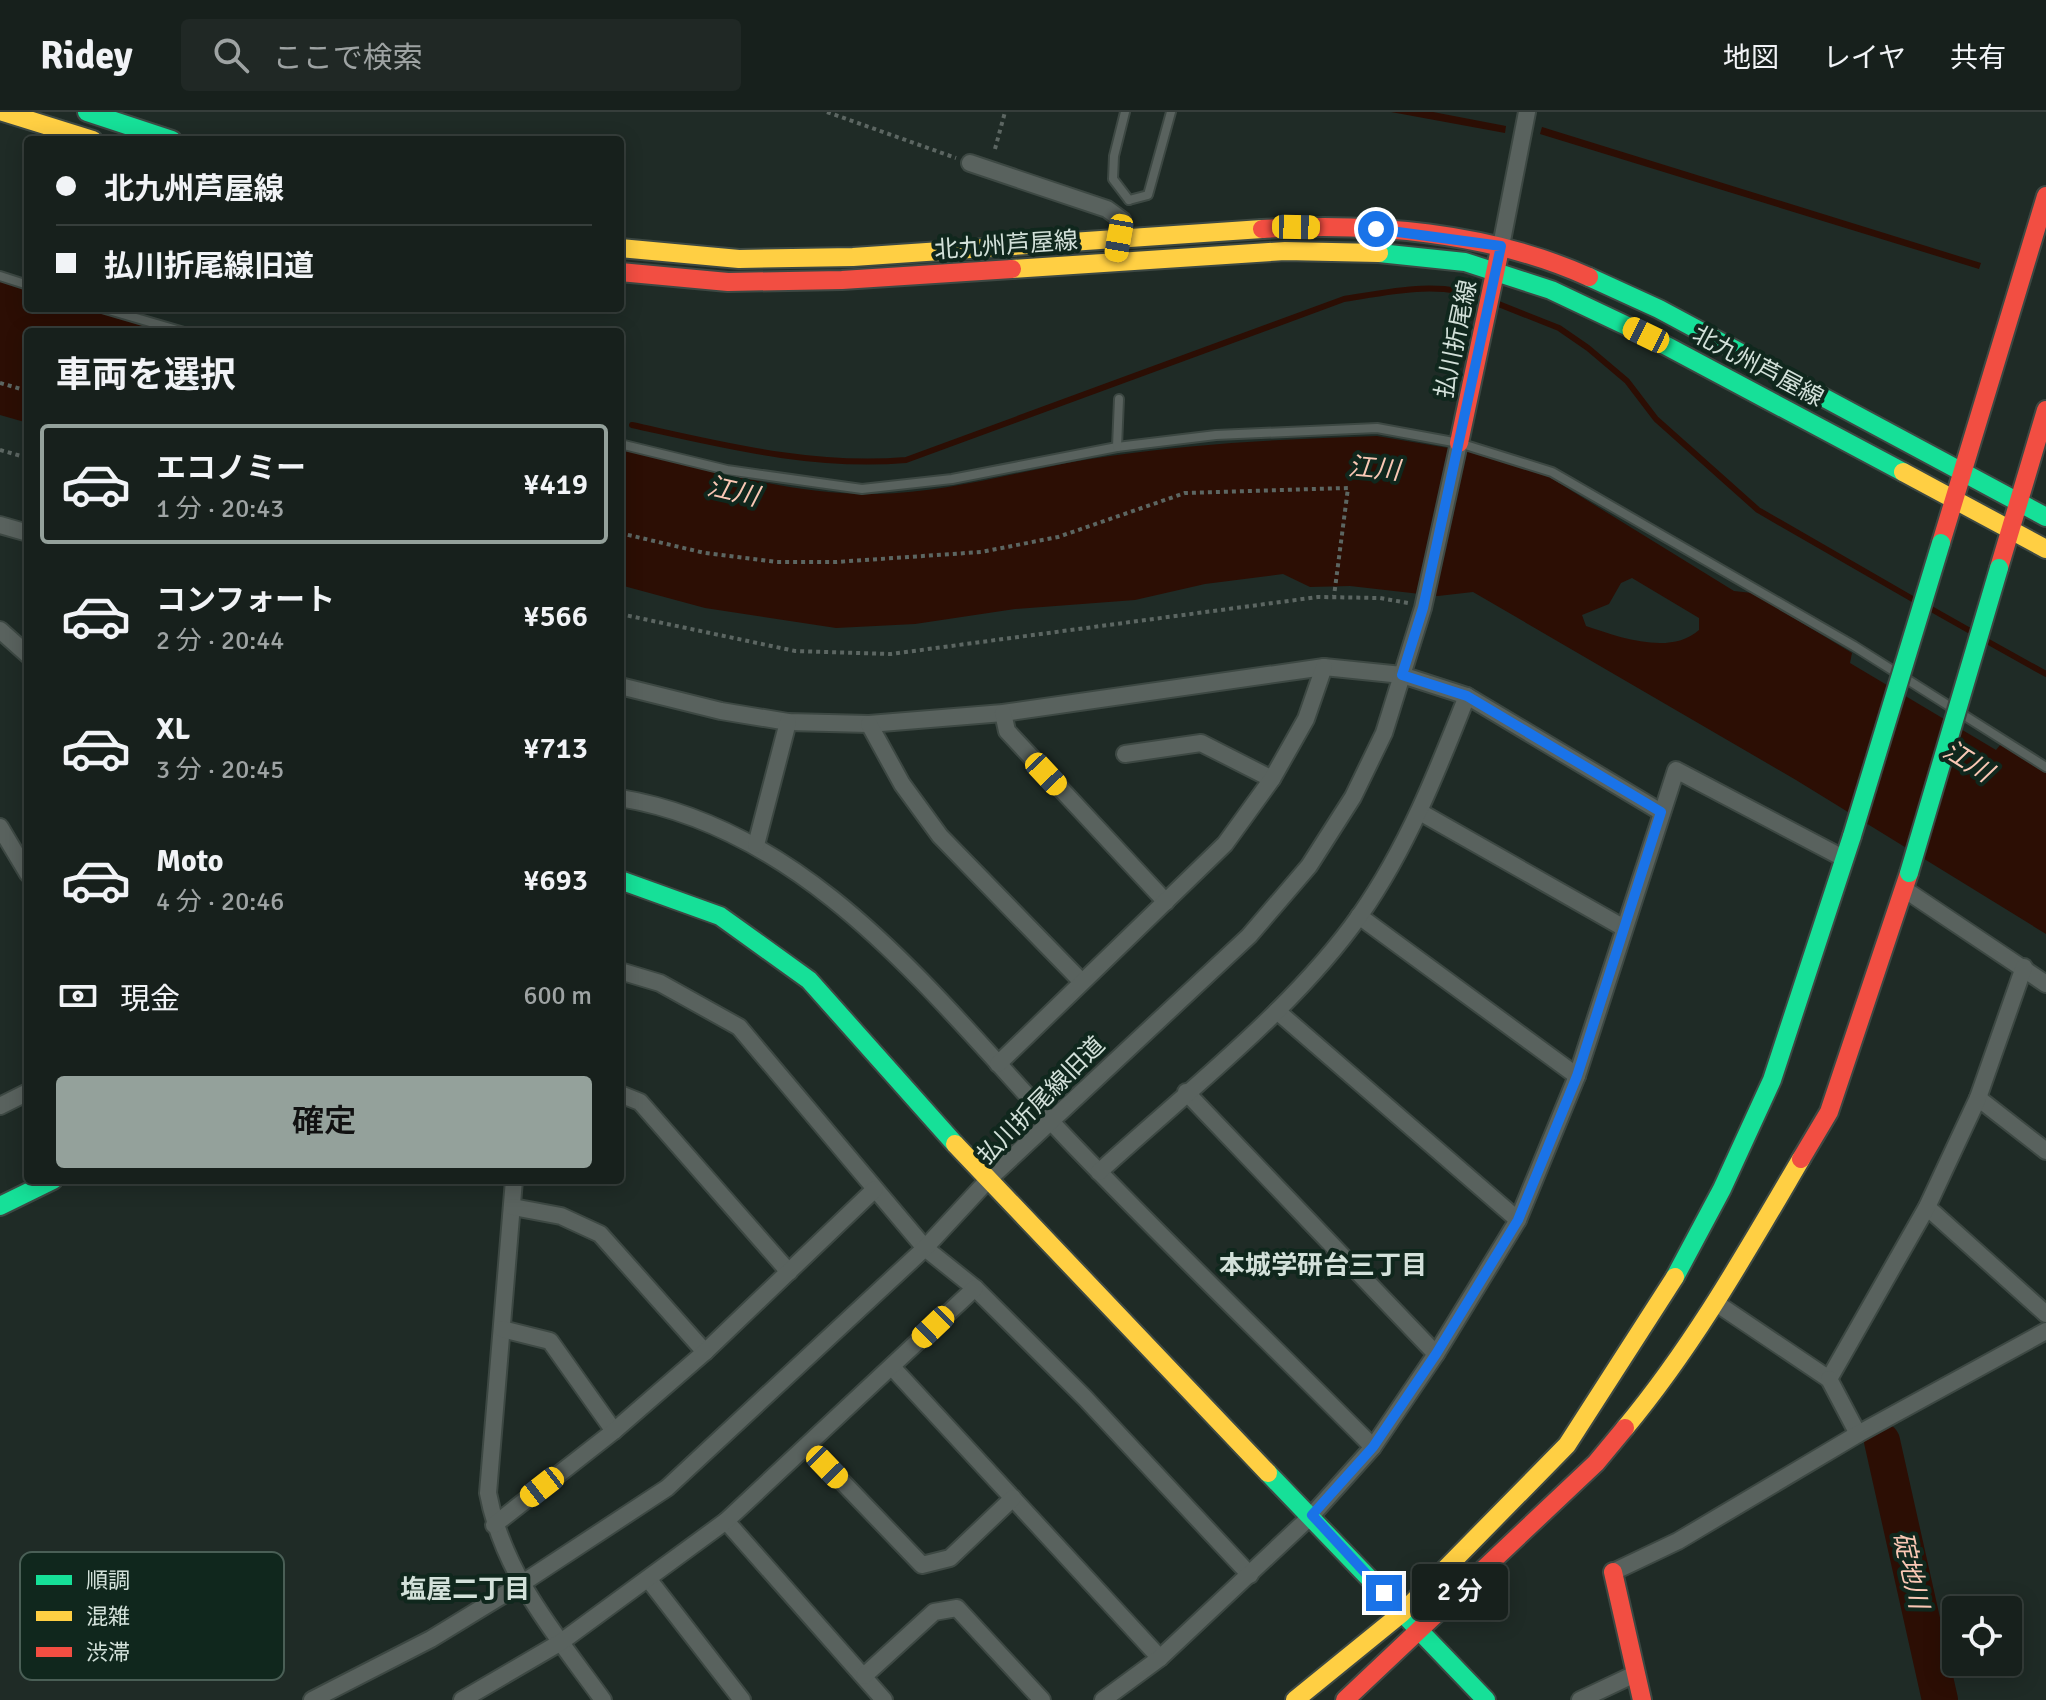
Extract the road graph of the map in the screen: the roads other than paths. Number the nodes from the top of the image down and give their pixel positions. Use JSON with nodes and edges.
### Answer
{"nodes":[{"id":1,"x":3,"y":112,"type":"edge"},
{"id":2,"x":87,"y":112,"type":"edge"},
{"id":3,"x":1125,"y":112,"type":"edge"},
{"id":4,"x":1171,"y":112,"type":"edge"},
{"id":5,"x":1527,"y":112,"type":"edge"},
{"id":6,"x":80,"y":136,"type":"edge"},
{"id":7,"x":160,"y":136,"type":"edge"},
{"id":8,"x":970,"y":163,"type":"road end"},
{"id":9,"x":2046,"y":196,"type":"edge"},
{"id":10,"x":1129,"y":200,"type":"junction"},
{"id":11,"x":1120,"y":229,"type":"junction"},
{"id":12,"x":1501,"y":246,"type":"junction"},
{"id":13,"x":624,"y":248,"type":"edge"},
{"id":14,"x":1114,"y":262,"type":"junction"},
{"id":15,"x":1495,"y":269,"type":"junction"},
{"id":16,"x":624,"y":272,"type":"edge"},
{"id":17,"x":0,"y":276,"type":"edge"},
{"id":18,"x":24,"y":284,"type":"edge"},
{"id":19,"x":116,"y":312,"type":"edge"},
{"id":20,"x":170,"y":328,"type":"edge"},
{"id":21,"x":1119,"y":399,"type":"dead end"},
{"id":22,"x":2046,"y":410,"type":"edge"},
{"id":23,"x":624,"y":445,"type":"edge"},
{"id":24,"x":1117,"y":447,"type":"junction"},
{"id":25,"x":1458,"y":447,"type":"junction"},
{"id":26,"x":1962,"y":470,"type":"junction"},
{"id":27,"x":1954,"y":498,"type":"junction"},
{"id":28,"x":2019,"y":502,"type":"junction"},
{"id":29,"x":2046,"y":517,"type":"edge"},
{"id":30,"x":0,"y":525,"type":"edge"},
{"id":31,"x":2011,"y":529,"type":"junction"},
{"id":32,"x":24,"y":532,"type":"edge"},
{"id":33,"x":2046,"y":549,"type":"edge"},
{"id":34,"x":0,"y":630,"type":"edge"},
{"id":35,"x":24,"y":651,"type":"edge"},
{"id":36,"x":1324,"y":667,"type":"junction"},
{"id":37,"x":1402,"y":675,"type":"junction"},
{"id":38,"x":624,"y":687,"type":"edge"},
{"id":39,"x":1467,"y":696,"type":"junction"},
{"id":40,"x":1003,"y":713,"type":"junction"},
{"id":41,"x":788,"y":722,"type":"junction"},
{"id":42,"x":869,"y":724,"type":"junction"},
{"id":43,"x":1125,"y":754,"type":"dead end"},
{"id":44,"x":2046,"y":767,"type":"edge"},
{"id":45,"x":1272,"y":779,"type":"junction"},
{"id":46,"x":624,"y":799,"type":"edge"},
{"id":47,"x":1420,"y":812,"type":"junction"},
{"id":48,"x":1661,"y":812,"type":"junction"},
{"id":49,"x":0,"y":827,"type":"edge"},
{"id":50,"x":756,"y":845,"type":"junction"},
{"id":51,"x":1845,"y":859,"type":"junction"},
{"id":52,"x":24,"y":867,"type":"edge"},
{"id":53,"x":624,"y":881,"type":"edge"},
{"id":54,"x":1907,"y":881,"type":"junction"},
{"id":55,"x":1166,"y":902,"type":"junction"},
{"id":56,"x":1359,"y":916,"type":"junction"},
{"id":57,"x":1624,"y":928,"type":"junction"},
{"id":58,"x":2024,"y":967,"type":"junction"},
{"id":59,"x":624,"y":972,"type":"edge"},
{"id":60,"x":1082,"y":982,"type":"junction"},
{"id":61,"x":2046,"y":984,"type":"edge"},
{"id":62,"x":1277,"y":1011,"type":"junction"},
{"id":63,"x":998,"y":1064,"type":"junction"},
{"id":64,"x":1577,"y":1076,"type":"junction"},
{"id":65,"x":1186,"y":1092,"type":"junction"},
{"id":66,"x":24,"y":1094,"type":"edge"},
{"id":67,"x":624,"y":1096,"type":"edge"},
{"id":68,"x":1978,"y":1098,"type":"junction"},
{"id":69,"x":0,"y":1106,"type":"edge"},
{"id":70,"x":1050,"y":1122,"type":"junction"},
{"id":71,"x":2046,"y":1151,"type":"edge"},
{"id":72,"x":1099,"y":1172,"type":"junction"},
{"id":73,"x":988,"y":1180,"type":"junction"},
{"id":74,"x":45,"y":1184,"type":"edge"},
{"id":75,"x":514,"y":1184,"type":"edge"},
{"id":76,"x":875,"y":1189,"type":"junction"},
{"id":77,"x":0,"y":1206,"type":"edge"},
{"id":78,"x":513,"y":1207,"type":"junction"},
{"id":79,"x":1927,"y":1207,"type":"junction"},
{"id":80,"x":1518,"y":1220,"type":"junction"},
{"id":81,"x":925,"y":1248,"type":"junction"},
{"id":82,"x":789,"y":1272,"type":"junction"},
{"id":83,"x":975,"y":1288,"type":"junction"},
{"id":84,"x":1716,"y":1303,"type":"junction"},
{"id":85,"x":2046,"y":1314,"type":"edge"},
{"id":86,"x":502,"y":1329,"type":"junction"},
{"id":87,"x":2046,"y":1331,"type":"edge"},
{"id":88,"x":705,"y":1352,"type":"junction"},
{"id":89,"x":1436,"y":1354,"type":"junction"},
{"id":90,"x":892,"y":1367,"type":"junction"},
{"id":91,"x":1829,"y":1379,"type":"junction"},
{"id":92,"x":614,"y":1431,"type":"junction"},
{"id":93,"x":1858,"y":1434,"type":"junction"},
{"id":94,"x":809,"y":1447,"type":"junction"},
{"id":95,"x":1373,"y":1447,"type":"junction"},
{"id":96,"x":1013,"y":1498,"type":"junction"},
{"id":97,"x":1312,"y":1515,"type":"junction"},
{"id":98,"x":726,"y":1521,"type":"junction"},
{"id":99,"x":494,"y":1525,"type":"junction"},
{"id":100,"x":1613,"y":1572,"type":"joint"},
{"id":101,"x":1250,"y":1575,"type":"junction"},
{"id":102,"x":649,"y":1580,"type":"junction"},
{"id":103,"x":521,"y":1584,"type":"junction"},
{"id":104,"x":1402,"y":1613,"type":"junction"},
{"id":105,"x":1420,"y":1632,"type":"junction"},
{"id":106,"x":561,"y":1642,"type":"junction"},
{"id":107,"x":1160,"y":1658,"type":"junction"},
{"id":108,"x":1635,"y":1674,"type":"junction"},
{"id":109,"x":864,"y":1676,"type":"junction"},
{"id":110,"x":312,"y":1700,"type":"edge"},
{"id":111,"x":462,"y":1700,"type":"edge"},
{"id":112,"x":603,"y":1700,"type":"edge"},
{"id":113,"x":742,"y":1700,"type":"edge"},
{"id":114,"x":884,"y":1700,"type":"edge"},
{"id":115,"x":1042,"y":1700,"type":"edge"},
{"id":116,"x":1103,"y":1700,"type":"edge"},
{"id":117,"x":1295,"y":1700,"type":"edge"},
{"id":118,"x":1345,"y":1700,"type":"edge"},
{"id":119,"x":1486,"y":1700,"type":"edge"},
{"id":120,"x":1580,"y":1700,"type":"edge"},
{"id":121,"x":1642,"y":1700,"type":"edge"}],
"edges":[{"from":1,"to":6,"type":"street"},
{"from":2,"to":7,"type":"street"},
{"from":3,"to":10,"type":"lane"},
{"from":4,"to":10,"type":"lane"},
{"from":5,"to":12,"type":"street"},
{"from":8,"to":11,"type":"street"},
{"from":9,"to":26,"type":"street"},
{"from":10,"to":11,"type":"lane"},
{"from":11,"to":12,"type":"street","name":"北九州芦屋線"},
{"from":11,"to":13,"type":"street","name":"北九州芦屋線"},
{"from":11,"to":14,"type":"street"},
{"from":12,"to":15,"type":"street","name":"払川折尾線"},
{"from":12,"to":26,"type":"street","name":"北九州芦屋線"},
{"from":14,"to":15,"type":"street","name":"北九州芦屋線"},
{"from":14,"to":16,"type":"street","name":"北九州芦屋線"},
{"from":15,"to":25,"type":"street","name":"払川折尾線"},
{"from":15,"to":27,"type":"street","name":"北九州芦屋線"},
{"from":17,"to":18,"type":"lane"},
{"from":19,"to":20,"type":"lane"},
{"from":21,"to":24,"type":"lane"},
{"from":22,"to":28,"type":"street"},
{"from":23,"to":24,"type":"lane"},
{"from":24,"to":25,"type":"lane"},
{"from":25,"to":37,"type":"street","name":"払川折尾線旧道"},
{"from":25,"to":44,"type":"lane"},
{"from":26,"to":27,"type":"street"},
{"from":26,"to":28,"type":"street","name":"北九州芦屋線"},
{"from":27,"to":31,"type":"street","name":"北九州芦屋線"},
{"from":27,"to":51,"type":"street","bridge":true},
{"from":28,"to":29,"type":"street","name":"北九州芦屋線"},
{"from":28,"to":31,"type":"street"},
{"from":30,"to":32,"type":"street"},
{"from":31,"to":33,"type":"street","name":"北九州芦屋線"},
{"from":31,"to":54,"type":"street","bridge":true},
{"from":34,"to":35,"type":"street"},
{"from":36,"to":37,"type":"street"},
{"from":36,"to":40,"type":"street"},
{"from":36,"to":45,"type":"street"},
{"from":37,"to":39,"type":"street"},
{"from":37,"to":70,"type":"street","name":"払川折尾線旧道"},
{"from":38,"to":41,"type":"street"},
{"from":39,"to":47,"type":"street"},
{"from":39,"to":48,"type":"street"},
{"from":40,"to":42,"type":"street"},
{"from":40,"to":55,"type":"street"},
{"from":41,"to":42,"type":"street"},
{"from":41,"to":50,"type":"street"},
{"from":42,"to":60,"type":"street"},
{"from":43,"to":45,"type":"street"},
{"from":45,"to":55,"type":"street"},
{"from":46,"to":50,"type":"street"},
{"from":47,"to":56,"type":"street"},
{"from":47,"to":57,"type":"street"},
{"from":48,"to":51,"type":"street"},
{"from":48,"to":57,"type":"street"},
{"from":49,"to":52,"type":"street"},
{"from":50,"to":63,"type":"street"},
{"from":51,"to":104,"type":"street"},
{"from":53,"to":73,"type":"street"},
{"from":54,"to":58,"type":"street"},
{"from":54,"to":84,"type":"street"},
{"from":55,"to":60,"type":"street"},
{"from":56,"to":62,"type":"street"},
{"from":56,"to":64,"type":"street"},
{"from":57,"to":64,"type":"street"},
{"from":58,"to":61,"type":"street"},
{"from":58,"to":68,"type":"street"},
{"from":59,"to":76,"type":"street"},
{"from":60,"to":63,"type":"street"},
{"from":62,"to":65,"type":"street"},
{"from":62,"to":80,"type":"street"},
{"from":63,"to":70,"type":"street"},
{"from":64,"to":80,"type":"street"},
{"from":65,"to":72,"type":"street"},
{"from":65,"to":89,"type":"street"},
{"from":66,"to":69,"type":"street"},
{"from":67,"to":82,"type":"street"},
{"from":68,"to":71,"type":"street"},
{"from":68,"to":79,"type":"street"},
{"from":70,"to":72,"type":"street"},
{"from":70,"to":73,"type":"street","name":"払川折尾線旧道"},
{"from":72,"to":95,"type":"street"},
{"from":73,"to":81,"type":"street"},
{"from":73,"to":97,"type":"street","name":"払川折尾線旧道"},
{"from":74,"to":77,"type":"street"},
{"from":75,"to":78,"type":"street"},
{"from":76,"to":81,"type":"street"},
{"from":76,"to":82,"type":"street"},
{"from":78,"to":86,"type":"street"},
{"from":78,"to":88,"type":"street"},
{"from":79,"to":85,"type":"street"},
{"from":79,"to":91,"type":"street"},
{"from":80,"to":89,"type":"street"},
{"from":81,"to":83,"type":"street"},
{"from":81,"to":103,"type":"street"},
{"from":82,"to":88,"type":"street"},
{"from":83,"to":90,"type":"street"},
{"from":83,"to":101,"type":"street"},
{"from":84,"to":91,"type":"street"},
{"from":84,"to":105,"type":"street"},
{"from":86,"to":92,"type":"street"},
{"from":86,"to":99,"type":"street"},
{"from":87,"to":93,"type":"street"},
{"from":88,"to":92,"type":"street"},
{"from":89,"to":95,"type":"street"},
{"from":90,"to":94,"type":"street"},
{"from":90,"to":96,"type":"street"},
{"from":91,"to":93,"type":"street"},
{"from":92,"to":99,"type":"street"},
{"from":93,"to":100,"type":"street"},
{"from":94,"to":96,"type":"street"},
{"from":94,"to":98,"type":"street"},
{"from":95,"to":97,"type":"street"},
{"from":96,"to":107,"type":"street"},
{"from":97,"to":101,"type":"street"},
{"from":97,"to":104,"type":"street","name":"払川折尾線旧道"},
{"from":98,"to":102,"type":"street"},
{"from":98,"to":109,"type":"street"},
{"from":99,"to":103,"type":"street"},
{"from":100,"to":108,"type":"street"},
{"from":101,"to":107,"type":"street"},
{"from":102,"to":106,"type":"street"},
{"from":102,"to":113,"type":"street"},
{"from":103,"to":106,"type":"street"},
{"from":103,"to":110,"type":"street"},
{"from":104,"to":105,"type":"street","name":"払川折尾線旧道"},
{"from":104,"to":117,"type":"street"},
{"from":105,"to":118,"type":"street"},
{"from":105,"to":119,"type":"street","name":"払川折尾線旧道"},
{"from":106,"to":111,"type":"street"},
{"from":106,"to":112,"type":"street"},
{"from":107,"to":116,"type":"street"},
{"from":108,"to":120,"type":"street"},
{"from":108,"to":121,"type":"street"},
{"from":109,"to":114,"type":"street"},
{"from":109,"to":115,"type":"street"}]}
